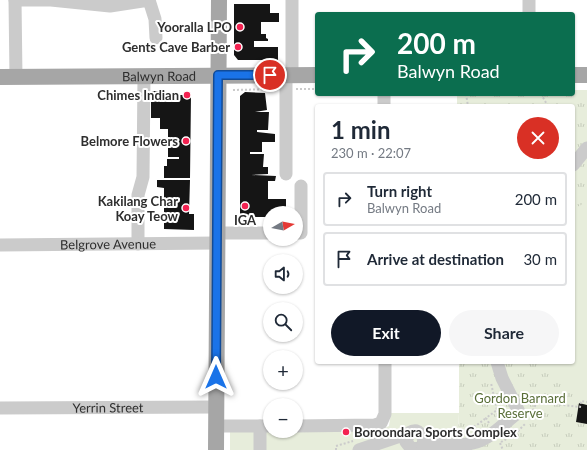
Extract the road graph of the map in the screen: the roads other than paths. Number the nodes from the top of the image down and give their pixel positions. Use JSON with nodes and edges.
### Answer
{"nodes":[{"id":1,"x":219,"y":0,"type":"edge"},
{"id":2,"x":292,"y":0,"type":"edge"},
{"id":3,"x":529,"y":0,"type":"edge"},
{"id":4,"x":15,"y":3,"type":"edge"},
{"id":5,"x":529,"y":12,"type":"edge"},
{"id":6,"x":156,"y":38,"type":"dead end"},
{"id":7,"x":218,"y":75,"type":"junction"},
{"id":8,"x":289,"y":75,"type":"junction"},
{"id":9,"x":315,"y":75,"type":"edge"},
{"id":10,"x":575,"y":75,"type":"edge"},
{"id":11,"x":587,"y":75,"type":"edge"},
{"id":12,"x":16,"y":76,"type":"junction"},
{"id":13,"x":144,"y":76,"type":"junction"},
{"id":14,"x":0,"y":77,"type":"edge"},
{"id":15,"x":587,"y":148,"type":"edge"},
{"id":16,"x":579,"y":163,"type":"edge"},
{"id":17,"x":286,"y":174,"type":"dead end"},
{"id":18,"x":300,"y":186,"type":"dead end"},
{"id":19,"x":300,"y":206,"type":"edge"},
{"id":20,"x":263,"y":234,"type":"edge"},
{"id":21,"x":217,"y":238,"type":"junction"},
{"id":22,"x":138,"y":244,"type":"junction"},
{"id":23,"x":0,"y":245,"type":"edge"},
{"id":24,"x":385,"y":364,"type":"edge"},
{"id":25,"x":498,"y":364,"type":"edge"},
{"id":26,"x":216,"y":407,"type":"junction"},
{"id":27,"x":0,"y":408,"type":"edge"},
{"id":28,"x":216,"y":426,"type":"junction"},
{"id":29,"x":263,"y":426,"type":"edge"},
{"id":30,"x":303,"y":426,"type":"edge"},
{"id":31,"x":263,"y":436,"type":"edge"},
{"id":32,"x":216,"y":450,"type":"edge"},
{"id":33,"x":260,"y":450,"type":"edge"},
{"id":34,"x":359,"y":450,"type":"edge"}],
"edges":[{"from":1,"to":7,"type":"main road"},
{"from":2,"to":8,"type":"street"},
{"from":3,"to":5,"type":"street"},
{"from":4,"to":6,"type":"street"},
{"from":4,"to":12,"type":"street"},
{"from":7,"to":8,"type":"main road","name":"Balwyn Road"},
{"from":7,"to":13,"type":"main road","name":"Balwyn Road"},
{"from":7,"to":21,"type":"main road"},
{"from":8,"to":9,"type":"main road","name":"Balwyn Road"},
{"from":8,"to":17,"type":"street"},
{"from":10,"to":11,"type":"main road"},
{"from":12,"to":13,"type":"main road","name":"Balwyn Road"},
{"from":12,"to":14,"type":"main road","name":"Balwyn Road"},
{"from":13,"to":22,"type":"street"},
{"from":15,"to":16,"type":"street"},
{"from":18,"to":19,"type":"street"},
{"from":20,"to":21,"type":"street","name":"Belgrove Avenue"},
{"from":21,"to":22,"type":"street","name":"Belgrove Avenue"},
{"from":21,"to":26,"type":"main road"},
{"from":22,"to":23,"type":"street","name":"Belgrove Avenue"},
{"from":24,"to":30,"type":"street"},
{"from":25,"to":34,"type":"street"},
{"from":26,"to":27,"type":"street","name":"Yerrin Street"},
{"from":26,"to":28,"type":"main road"},
{"from":28,"to":29,"type":"street"},
{"from":28,"to":32,"type":"main road"},
{"from":31,"to":33,"type":"street"}]}
